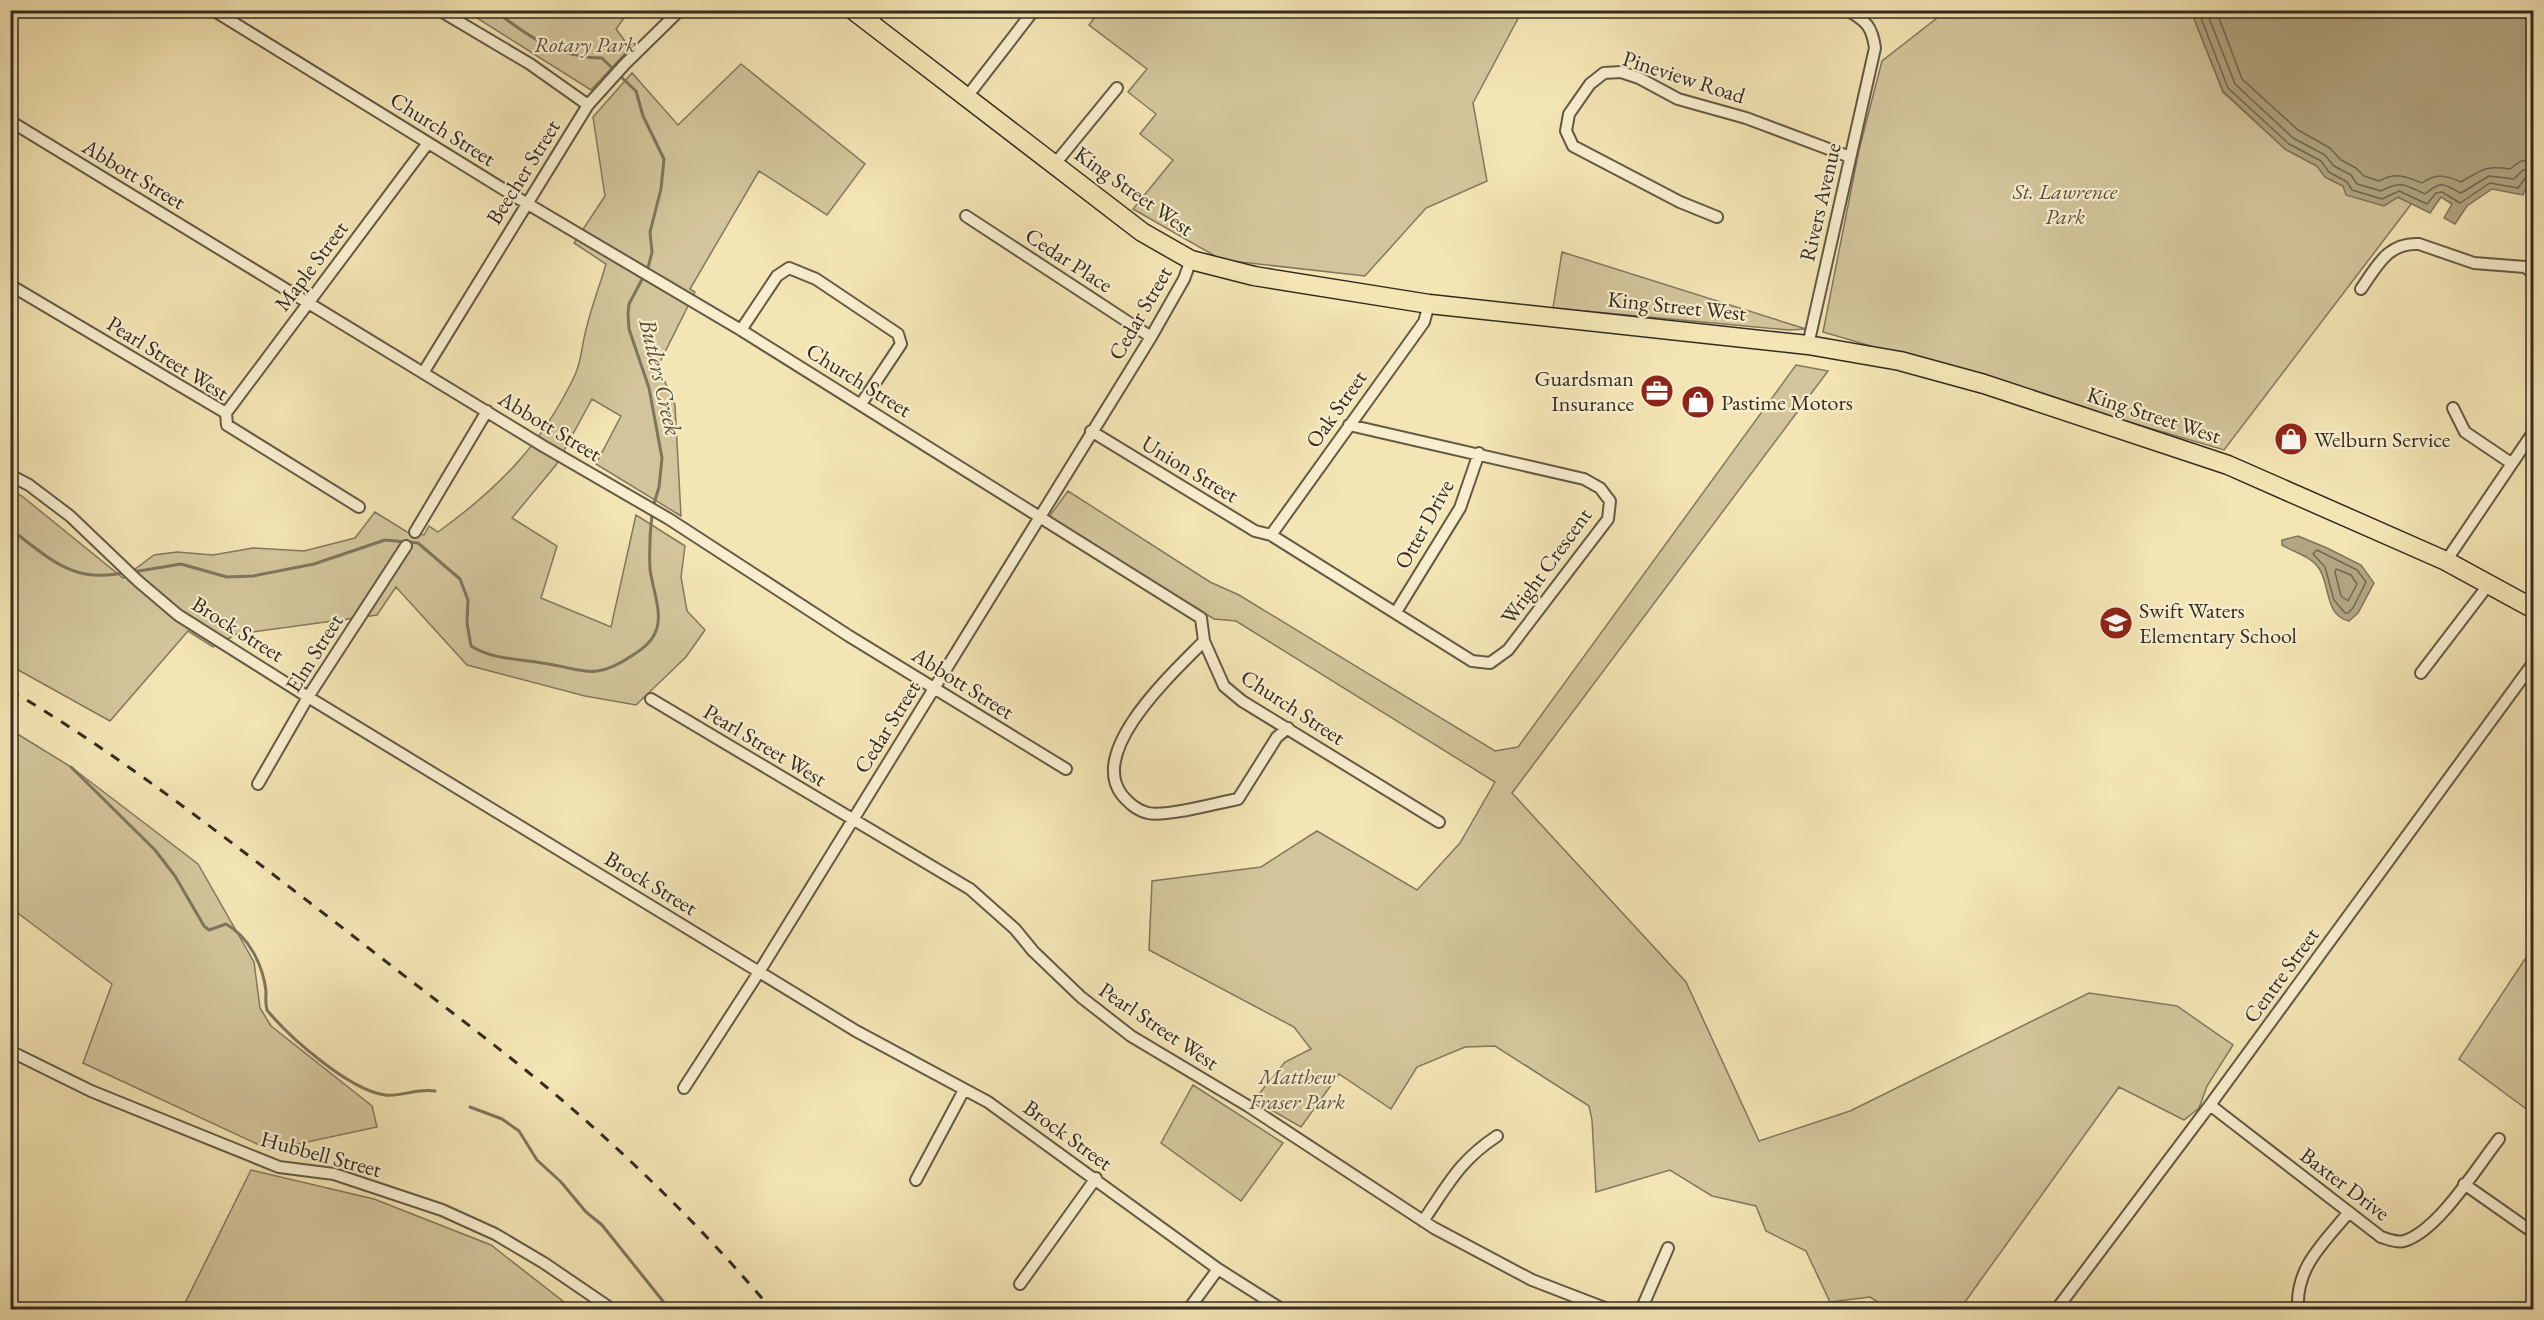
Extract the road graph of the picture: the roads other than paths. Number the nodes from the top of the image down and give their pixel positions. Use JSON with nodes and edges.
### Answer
{"nodes":[{"id":1,"x":213,"y":10,"type":"edge"},
{"id":2,"x":439,"y":10,"type":"edge"},
{"id":3,"x":680,"y":10,"type":"edge"},
{"id":4,"x":853,"y":10,"type":"edge"},
{"id":5,"x":1034,"y":10,"type":"edge"},
{"id":6,"x":1846,"y":10,"type":"edge"},
{"id":7,"x":875,"y":17,"type":"edge"},
{"id":8,"x":1117,"y":88,"type":"dead end"},
{"id":9,"x":966,"y":98,"type":"junction"},
{"id":10,"x":588,"y":105,"type":"junction"},
{"id":11,"x":10,"y":122,"type":"edge"},
{"id":12,"x":428,"y":143,"type":"junction"},
{"id":13,"x":1850,"y":157,"type":"junction"},
{"id":14,"x":1054,"y":165,"type":"junction"},
{"id":15,"x":527,"y":203,"type":"junction"},
{"id":16,"x":966,"y":216,"type":"dead end"},
{"id":17,"x":1717,"y":217,"type":"dead end"},
{"id":18,"x":1191,"y":260,"type":"junction"},
{"id":19,"x":2534,"y":274,"type":"edge"},
{"id":20,"x":10,"y":285,"type":"edge"},
{"id":21,"x":2361,"y":289,"type":"dead end"},
{"id":22,"x":308,"y":302,"type":"junction"},
{"id":23,"x":1429,"y":304,"type":"junction"},
{"id":24,"x":741,"y":330,"type":"junction"},
{"id":25,"x":1151,"y":337,"type":"junction"},
{"id":26,"x":1808,"y":345,"type":"junction"},
{"id":27,"x":423,"y":372,"type":"junction"},
{"id":28,"x":861,"y":404,"type":"junction"},
{"id":29,"x":2452,"y":408,"type":"dead end"},
{"id":30,"x":487,"y":411,"type":"junction"},
{"id":31,"x":226,"y":413,"type":"junction"},
{"id":32,"x":1349,"y":425,"type":"junction"},
{"id":33,"x":2534,"y":430,"type":"edge"},
{"id":34,"x":1091,"y":431,"type":"junction"},
{"id":35,"x":1479,"y":453,"type":"junction"},
{"id":36,"x":2511,"y":463,"type":"junction"},
{"id":37,"x":10,"y":475,"type":"edge"},
{"id":38,"x":359,"y":507,"type":"dead end"},
{"id":39,"x":1038,"y":518,"type":"junction"},
{"id":40,"x":415,"y":532,"type":"dead end"},
{"id":41,"x":1271,"y":535,"type":"junction"},
{"id":42,"x":406,"y":546,"type":"dead end"},
{"id":43,"x":2446,"y":561,"type":"junction"},
{"id":44,"x":2489,"y":584,"type":"junction"},
{"id":45,"x":2534,"y":609,"type":"edge"},
{"id":46,"x":1396,"y":612,"type":"junction"},
{"id":47,"x":1204,"y":641,"type":"junction"},
{"id":48,"x":2534,"y":662,"type":"edge"},
{"id":49,"x":2421,"y":673,"type":"dead end"},
{"id":50,"x":935,"y":688,"type":"junction"},
{"id":51,"x":308,"y":697,"type":"junction"},
{"id":52,"x":651,"y":699,"type":"dead end"},
{"id":53,"x":1288,"y":728,"type":"junction"},
{"id":54,"x":1066,"y":769,"type":"dead end"},
{"id":55,"x":258,"y":784,"type":"dead end"},
{"id":56,"x":853,"y":820,"type":"junction"},
{"id":57,"x":1439,"y":822,"type":"dead end"},
{"id":58,"x":759,"y":972,"type":"junction"},
{"id":59,"x":10,"y":1051,"type":"edge"},
{"id":60,"x":684,"y":1088,"type":"dead end"},
{"id":61,"x":964,"y":1090,"type":"junction"},
{"id":62,"x":2210,"y":1105,"type":"junction"},
{"id":63,"x":1497,"y":1136,"type":"dead end"},
{"id":64,"x":2499,"y":1139,"type":"dead end"},
{"id":65,"x":1096,"y":1178,"type":"junction"},
{"id":66,"x":916,"y":1180,"type":"dead end"},
{"id":67,"x":2464,"y":1184,"type":"junction"},
{"id":68,"x":2349,"y":1212,"type":"junction"},
{"id":69,"x":1424,"y":1221,"type":"junction"},
{"id":70,"x":2534,"y":1233,"type":"edge"},
{"id":71,"x":1668,"y":1248,"type":"dead end"},
{"id":72,"x":1218,"y":1269,"type":"junction"},
{"id":73,"x":1020,"y":1284,"type":"dead end"},
{"id":74,"x":613,"y":1310,"type":"edge"},
{"id":75,"x":1188,"y":1310,"type":"edge"},
{"id":76,"x":1283,"y":1310,"type":"edge"},
{"id":77,"x":1610,"y":1310,"type":"edge"},
{"id":78,"x":1641,"y":1310,"type":"edge"},
{"id":79,"x":2056,"y":1310,"type":"edge"},
{"id":80,"x":2298,"y":1310,"type":"edge"}],
"edges":[{"from":1,"to":12,"type":"street","name":"Church Street"},
{"from":2,"to":10,"type":"street"},
{"from":3,"to":10,"type":"street","name":"Beecher Street"},
{"from":4,"to":7,"type":"main road","name":"King Street West"},
{"from":5,"to":9,"type":"street"},
{"from":6,"to":13,"type":"street","name":"Rivers Avenue"},
{"from":7,"to":9,"type":"main road","name":"King Street West"},
{"from":8,"to":14,"type":"street"},
{"from":9,"to":14,"type":"main road","name":"King Street West"},
{"from":10,"to":15,"type":"street","name":"Beecher Street"},
{"from":11,"to":22,"type":"street","name":"Abbott Street"},
{"from":12,"to":15,"type":"street","name":"Church Street"},
{"from":12,"to":22,"type":"street","name":"Maple Street"},
{"from":13,"to":17,"type":"street","name":"Pineview Road"},
{"from":13,"to":26,"type":"street","name":"Rivers Avenue"},
{"from":14,"to":18,"type":"main road","name":"King Street West"},
{"from":15,"to":24,"type":"street","name":"Church Street"},
{"from":15,"to":27,"type":"street","name":"Beecher Street"},
{"from":16,"to":25,"type":"street","name":"Cedar Place"},
{"from":18,"to":23,"type":"main road","name":"King Street West"},
{"from":18,"to":25,"type":"street","name":"Cedar Street"},
{"from":19,"to":21,"type":"street"},
{"from":20,"to":31,"type":"street","name":"Pearl Street West"},
{"from":22,"to":27,"type":"street","name":"Abbott Street"},
{"from":22,"to":31,"type":"street","name":"Maple Street"},
{"from":23,"to":26,"type":"main road","name":"King Street West"},
{"from":23,"to":32,"type":"street","name":"Oak Street"},
{"from":24,"to":28,"type":"street","name":"Church Street"},
{"from":24,"to":28,"type":"street"},
{"from":25,"to":34,"type":"street","name":"Cedar Street"},
{"from":26,"to":43,"type":"main road","name":"King Street West"},
{"from":27,"to":30,"type":"street","name":"Abbott Street"},
{"from":28,"to":39,"type":"street","name":"Church Street"},
{"from":29,"to":36,"type":"street"},
{"from":30,"to":40,"type":"street"},
{"from":30,"to":50,"type":"street","name":"Abbott Street"},
{"from":31,"to":38,"type":"street","name":"Pearl Street West"},
{"from":32,"to":35,"type":"street","name":"Wright Crescent"},
{"from":32,"to":41,"type":"street","name":"Oak Street"},
{"from":33,"to":36,"type":"street"},
{"from":34,"to":39,"type":"street","name":"Cedar Street"},
{"from":34,"to":41,"type":"street","name":"Union Street"},
{"from":35,"to":46,"type":"street","name":"Otter Drive"},
{"from":35,"to":46,"type":"street","name":"Wright Crescent"},
{"from":36,"to":43,"type":"street"},
{"from":37,"to":51,"type":"street","name":"Brock Street"},
{"from":39,"to":47,"type":"street","name":"Church Street"},
{"from":39,"to":50,"type":"street","name":"Cedar Street"},
{"from":41,"to":46,"type":"street","name":"Wright Crescent"},
{"from":42,"to":51,"type":"street","name":"Elm Street"},
{"from":43,"to":44,"type":"main road","name":"King Street West"},
{"from":44,"to":45,"type":"main road","name":"King Street West"},
{"from":44,"to":49,"type":"street"},
{"from":47,"to":53,"type":"street","name":"Church Street"},
{"from":47,"to":53,"type":"street"},
{"from":48,"to":62,"type":"street","name":"Centre Street"},
{"from":50,"to":54,"type":"street","name":"Abbott Street"},
{"from":50,"to":56,"type":"street","name":"Cedar Street"},
{"from":51,"to":55,"type":"street","name":"Elm Street"},
{"from":51,"to":58,"type":"street","name":"Brock Street"},
{"from":52,"to":56,"type":"street","name":"Pearl Street West"},
{"from":53,"to":57,"type":"street","name":"Church Street"},
{"from":56,"to":58,"type":"street","name":"Cedar Street"},
{"from":56,"to":69,"type":"street","name":"Pearl Street West"},
{"from":58,"to":60,"type":"street","name":"Cedar Street"},
{"from":58,"to":61,"type":"street","name":"Brock Street"},
{"from":59,"to":74,"type":"street","name":"Hubbell Street"},
{"from":61,"to":65,"type":"street","name":"Brock Street"},
{"from":61,"to":66,"type":"street"},
{"from":62,"to":68,"type":"street","name":"Baxter Drive"},
{"from":62,"to":79,"type":"street","name":"Centre Street"},
{"from":63,"to":69,"type":"street"},
{"from":64,"to":67,"type":"street","name":"Baxter Drive"},
{"from":65,"to":72,"type":"street","name":"Brock Street"},
{"from":65,"to":73,"type":"street"},
{"from":67,"to":68,"type":"street","name":"Baxter Drive"},
{"from":67,"to":70,"type":"street"},
{"from":68,"to":80,"type":"street"},
{"from":69,"to":77,"type":"street","name":"Pearl Street West"},
{"from":71,"to":78,"type":"street"},
{"from":72,"to":75,"type":"street"},
{"from":72,"to":76,"type":"street","name":"Brock Street"}]}
